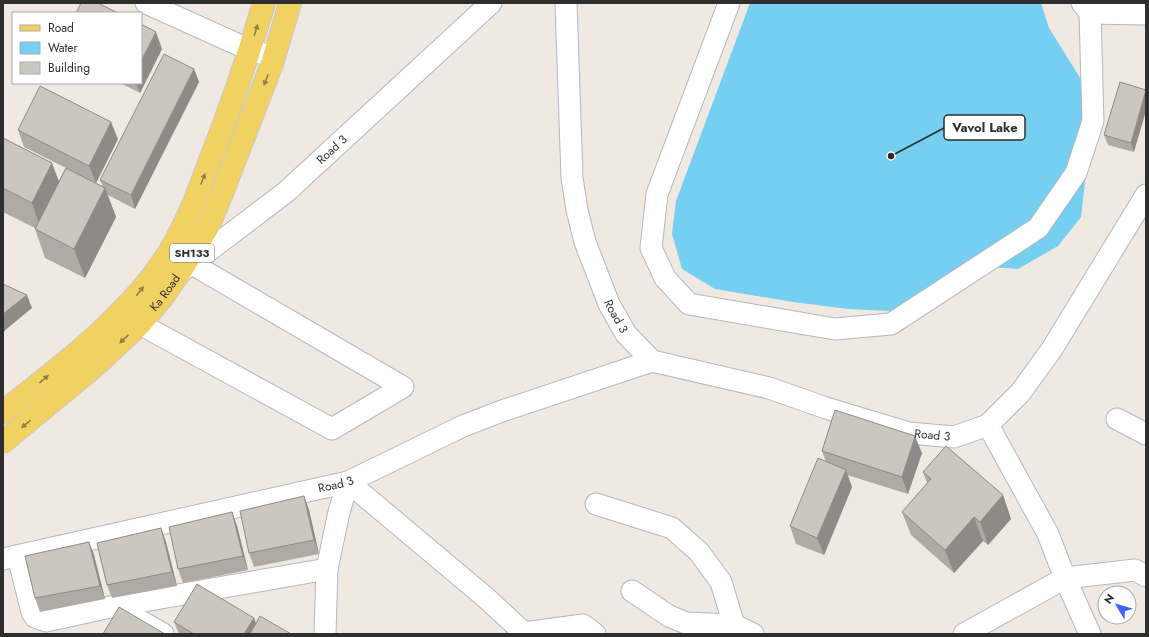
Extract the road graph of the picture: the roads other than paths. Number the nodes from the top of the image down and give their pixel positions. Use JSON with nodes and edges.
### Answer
{"nodes":[{"id":1,"x":146,"y":3,"type":"edge"},
{"id":2,"x":264,"y":3,"type":"edge"},
{"id":3,"x":290,"y":3,"type":"edge"},
{"id":4,"x":491,"y":3,"type":"edge"},
{"id":5,"x":566,"y":3,"type":"edge"},
{"id":6,"x":729,"y":3,"type":"edge"},
{"id":7,"x":1086,"y":8,"type":"edge"},
{"id":8,"x":1146,"y":14,"type":"edge"},
{"id":9,"x":250,"y":50,"type":"junction"},
{"id":10,"x":274,"y":57,"type":"junction"},
{"id":11,"x":1146,"y":195,"type":"edge"},
{"id":12,"x":193,"y":204,"type":"junction"},
{"id":13,"x":213,"y":214,"type":"junction"},
{"id":14,"x":177,"y":267,"type":"junction"},
{"id":15,"x":140,"y":324,"type":"junction"},
{"id":16,"x":652,"y":361,"type":"junction"},
{"id":17,"x":3,"y":412,"type":"edge"},
{"id":18,"x":1117,"y":418,"type":"dead end"},
{"id":19,"x":988,"y":425,"type":"junction"},
{"id":20,"x":1146,"y":434,"type":"edge"},
{"id":21,"x":3,"y":442,"type":"edge"},
{"id":22,"x":348,"y":482,"type":"junction"},
{"id":23,"x":596,"y":504,"type":"dead end"},
{"id":24,"x":10,"y":557,"type":"edge"},
{"id":25,"x":327,"y":569,"type":"junction"},
{"id":26,"x":1146,"y":576,"type":"edge"},
{"id":27,"x":1065,"y":578,"type":"junction"},
{"id":28,"x":632,"y":591,"type":"dead end"},
{"id":29,"x":115,"y":606,"type":"junction"},
{"id":30,"x":734,"y":625,"type":"junction"},
{"id":31,"x":988,"y":628,"type":"edge"},
{"id":32,"x":163,"y":634,"type":"edge"},
{"id":33,"x":325,"y":634,"type":"edge"},
{"id":34,"x":595,"y":634,"type":"edge"},
{"id":35,"x":753,"y":634,"type":"edge"},
{"id":36,"x":964,"y":634,"type":"edge"},
{"id":37,"x":1090,"y":634,"type":"edge"}],
"edges":[{"from":1,"to":9,"type":"street"},
{"from":9,"to":2,"type":"main road","name":"Ka Road","number":"SH133","one_way":true},
{"from":3,"to":10,"type":"main road","name":"Ka Road","number":"SH133"},
{"from":4,"to":14,"type":"street","name":"Road 3"},
{"from":5,"to":16,"type":"street","name":"Road 3"},
{"from":6,"to":7,"type":"street"},
{"from":7,"to":8,"type":"street"},
{"from":9,"to":10,"type":"street"},
{"from":12,"to":9,"type":"main road","name":"Ka Road","number":"SH133","one_way":true},
{"from":10,"to":13,"type":"main road","name":"Ka Road","number":"SH133","one_way":true},
{"from":11,"to":19,"type":"street","name":"Road 3"},
{"from":12,"to":13,"type":"main road"},
{"from":12,"to":14,"type":"main road","name":"Ka Road","number":"SH133"},
{"from":13,"to":14,"type":"main road","name":"Ka Road","number":"SH133"},
{"from":14,"to":15,"type":"main road","name":"Ka Road","number":"SH133"},
{"from":14,"to":15,"type":"street"},
{"from":17,"to":14,"type":"main road","name":"Ka Road","number":"SH133","one_way":true},
{"from":15,"to":21,"type":"main road","name":"Ka Road","number":"SH133","one_way":true},
{"from":16,"to":19,"type":"street","name":"Road 3"},
{"from":16,"to":22,"type":"street","name":"Road 3"},
{"from":18,"to":20,"type":"street"},
{"from":19,"to":27,"type":"street"},
{"from":22,"to":24,"type":"street","name":"Road 3"},
{"from":22,"to":25,"type":"street"},
{"from":22,"to":34,"type":"street"},
{"from":23,"to":30,"type":"street"},
{"from":24,"to":29,"type":"street"},
{"from":25,"to":29,"type":"street"},
{"from":25,"to":33,"type":"street"},
{"from":26,"to":27,"type":"street"},
{"from":27,"to":31,"type":"street"},
{"from":27,"to":37,"type":"street"},
{"from":28,"to":30,"type":"street"},
{"from":29,"to":32,"type":"street"},
{"from":30,"to":35,"type":"street"},
{"from":31,"to":36,"type":"street"}]}
